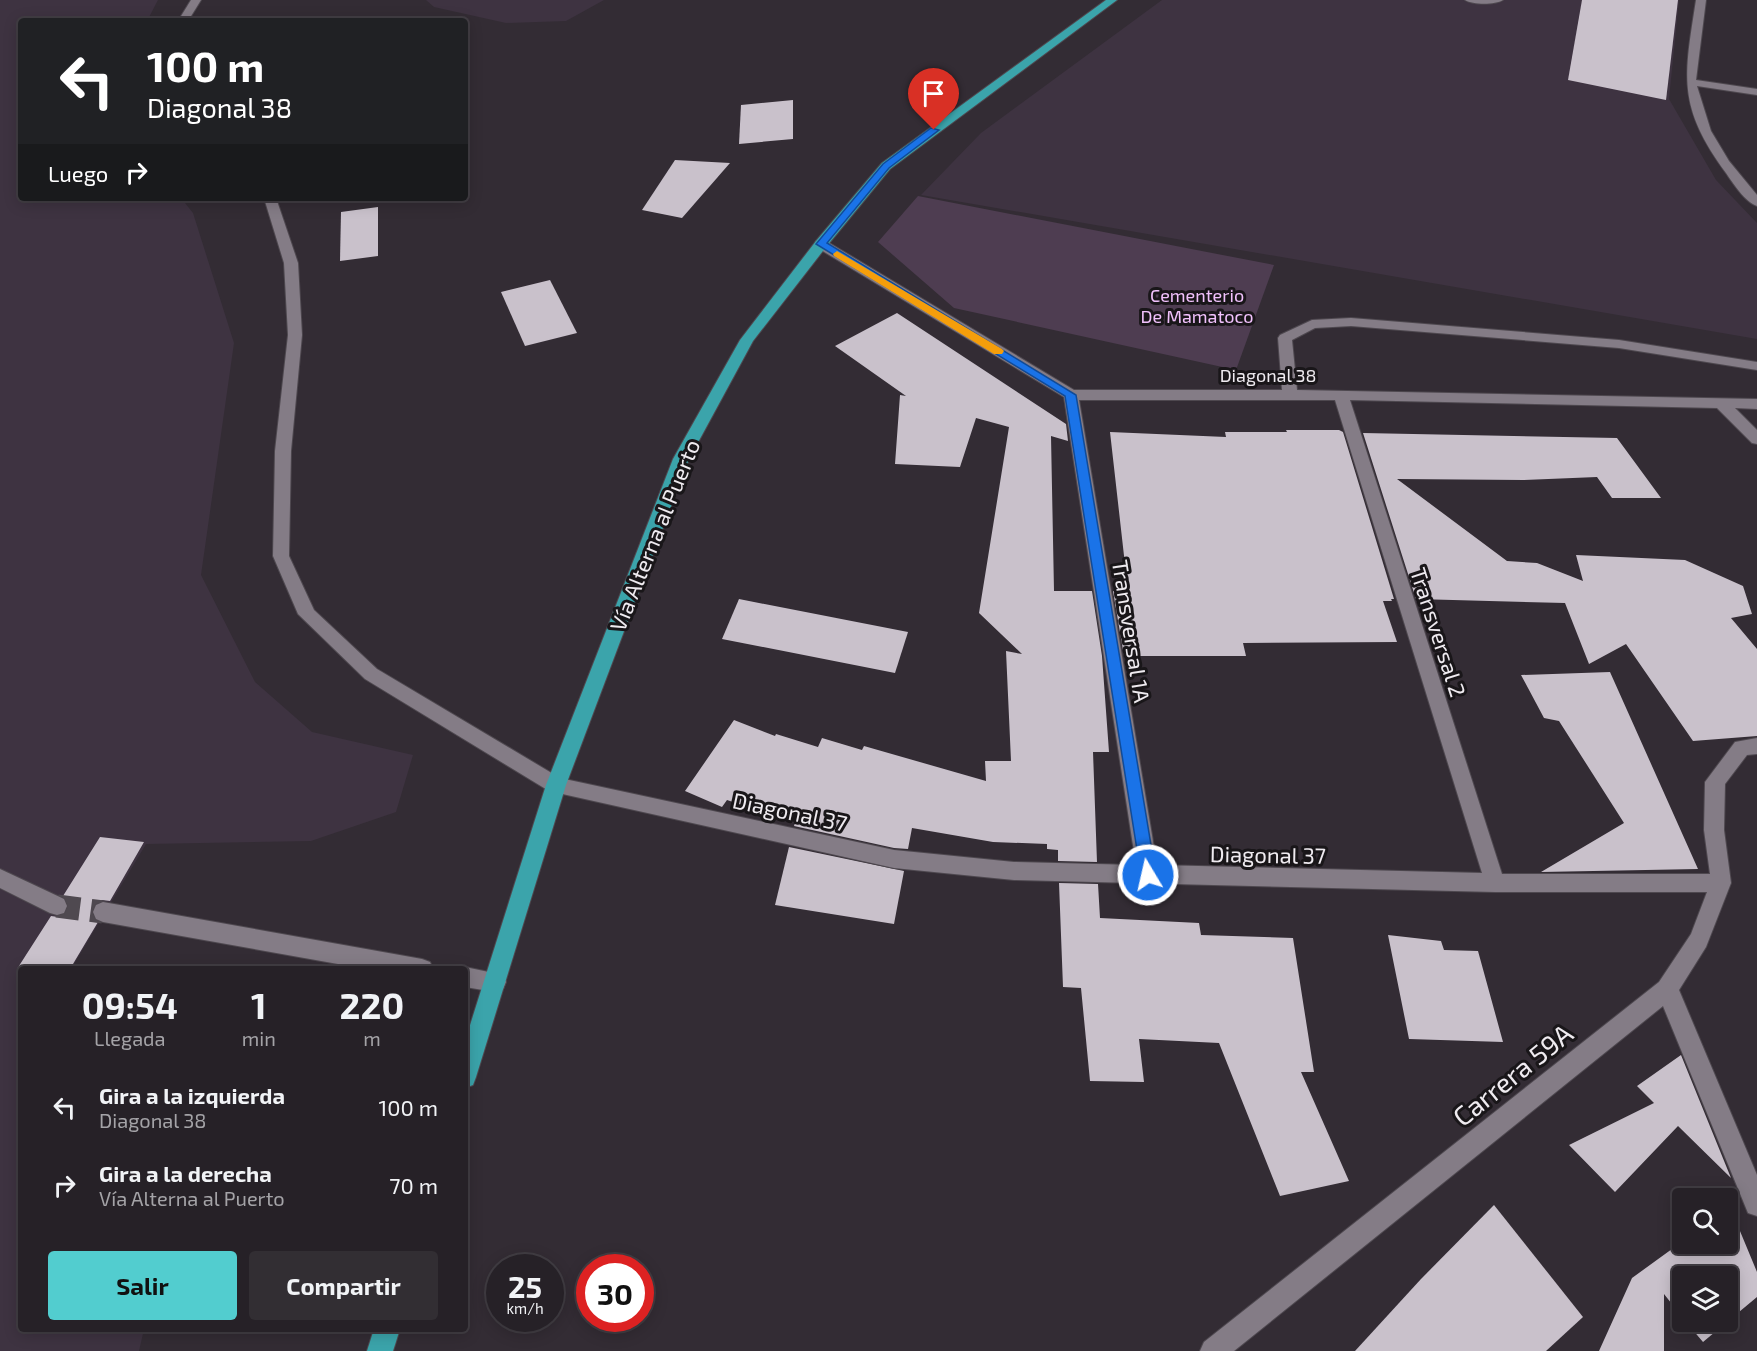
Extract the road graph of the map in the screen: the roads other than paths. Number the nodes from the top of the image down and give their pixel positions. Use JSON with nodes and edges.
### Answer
{"nodes":[{"id":1,"x":196,"y":0,"type":"edge"},
{"id":2,"x":1112,"y":0,"type":"edge"},
{"id":3,"x":1470,"y":0,"type":"edge"},
{"id":4,"x":1498,"y":0,"type":"edge"},
{"id":5,"x":1701,"y":0,"type":"edge"},
{"id":6,"x":185,"y":18,"type":"edge"},
{"id":7,"x":1691,"y":82,"type":"junction"},
{"id":8,"x":1757,"y":92,"type":"edge"},
{"id":9,"x":271,"y":201,"type":"edge"},
{"id":10,"x":1757,"y":202,"type":"edge"},
{"id":11,"x":821,"y":244,"type":"junction"},
{"id":12,"x":1757,"y":366,"type":"edge"},
{"id":13,"x":1071,"y":395,"type":"junction"},
{"id":14,"x":1290,"y":395,"type":"junction"},
{"id":15,"x":1341,"y":395,"type":"junction"},
{"id":16,"x":1722,"y":404,"type":"junction"},
{"id":17,"x":1757,"y":404,"type":"edge"},
{"id":18,"x":1757,"y":440,"type":"edge"},
{"id":19,"x":1757,"y":746,"type":"edge"},
{"id":20,"x":556,"y":784,"type":"junction"},
{"id":21,"x":1148,"y":875,"type":"junction"},
{"id":22,"x":0,"y":878,"type":"edge"},
{"id":23,"x":1495,"y":883,"type":"junction"},
{"id":24,"x":1721,"y":883,"type":"junction"},
{"id":25,"x":57,"y":906,"type":"tunnel mouth"},
{"id":26,"x":103,"y":912,"type":"tunnel mouth"},
{"id":27,"x":405,"y":966,"type":"edge"},
{"id":28,"x":468,"y":977,"type":"edge"},
{"id":29,"x":495,"y":982,"type":"junction"},
{"id":30,"x":1667,"y":989,"type":"junction"},
{"id":31,"x":468,"y":1068,"type":"edge"},
{"id":32,"x":1757,"y":1204,"type":"edge"},
{"id":33,"x":386,"y":1332,"type":"edge"},
{"id":34,"x":380,"y":1351,"type":"edge"},
{"id":35,"x":1213,"y":1351,"type":"edge"}],
"edges":[{"from":1,"to":6,"type":"street"},
{"from":2,"to":11,"type":"main road","name":"Vía Alterna al Puerto"},
{"from":3,"to":4,"type":"street"},
{"from":5,"to":7,"type":"street"},
{"from":7,"to":8,"type":"street"},
{"from":7,"to":10,"type":"street"},
{"from":9,"to":20,"type":"street","name":"Diagonal 37"},
{"from":11,"to":13,"type":"street"},
{"from":11,"to":20,"type":"main road","name":"Vía Alterna al Puerto"},
{"from":12,"to":14,"type":"street"},
{"from":13,"to":14,"type":"street","name":"Diagonal 38"},
{"from":13,"to":21,"type":"street","name":"Transversal 1A"},
{"from":14,"to":15,"type":"street","name":"Diagonal 38"},
{"from":15,"to":16,"type":"street","name":"Diagonal 38"},
{"from":15,"to":23,"type":"street","name":"Transversal 2"},
{"from":16,"to":17,"type":"street","name":"Diagonal 38"},
{"from":16,"to":18,"type":"street"},
{"from":19,"to":24,"type":"street"},
{"from":20,"to":21,"type":"street","name":"Diagonal 37"},
{"from":20,"to":29,"type":"main road","name":"Vía Alterna al Puerto"},
{"from":21,"to":23,"type":"street","name":"Diagonal 37"},
{"from":22,"to":25,"type":"street"},
{"from":23,"to":24,"type":"street","name":"Diagonal 37"},
{"from":24,"to":30,"type":"street","name":"Carrera 59A"},
{"from":26,"to":27,"type":"street"},
{"from":28,"to":29,"type":"street"},
{"from":29,"to":31,"type":"main road","name":"Vía Alterna al Puerto"},
{"from":30,"to":32,"type":"street"},
{"from":30,"to":35,"type":"street","name":"Carrera 59A"},
{"from":33,"to":34,"type":"main road"}]}
